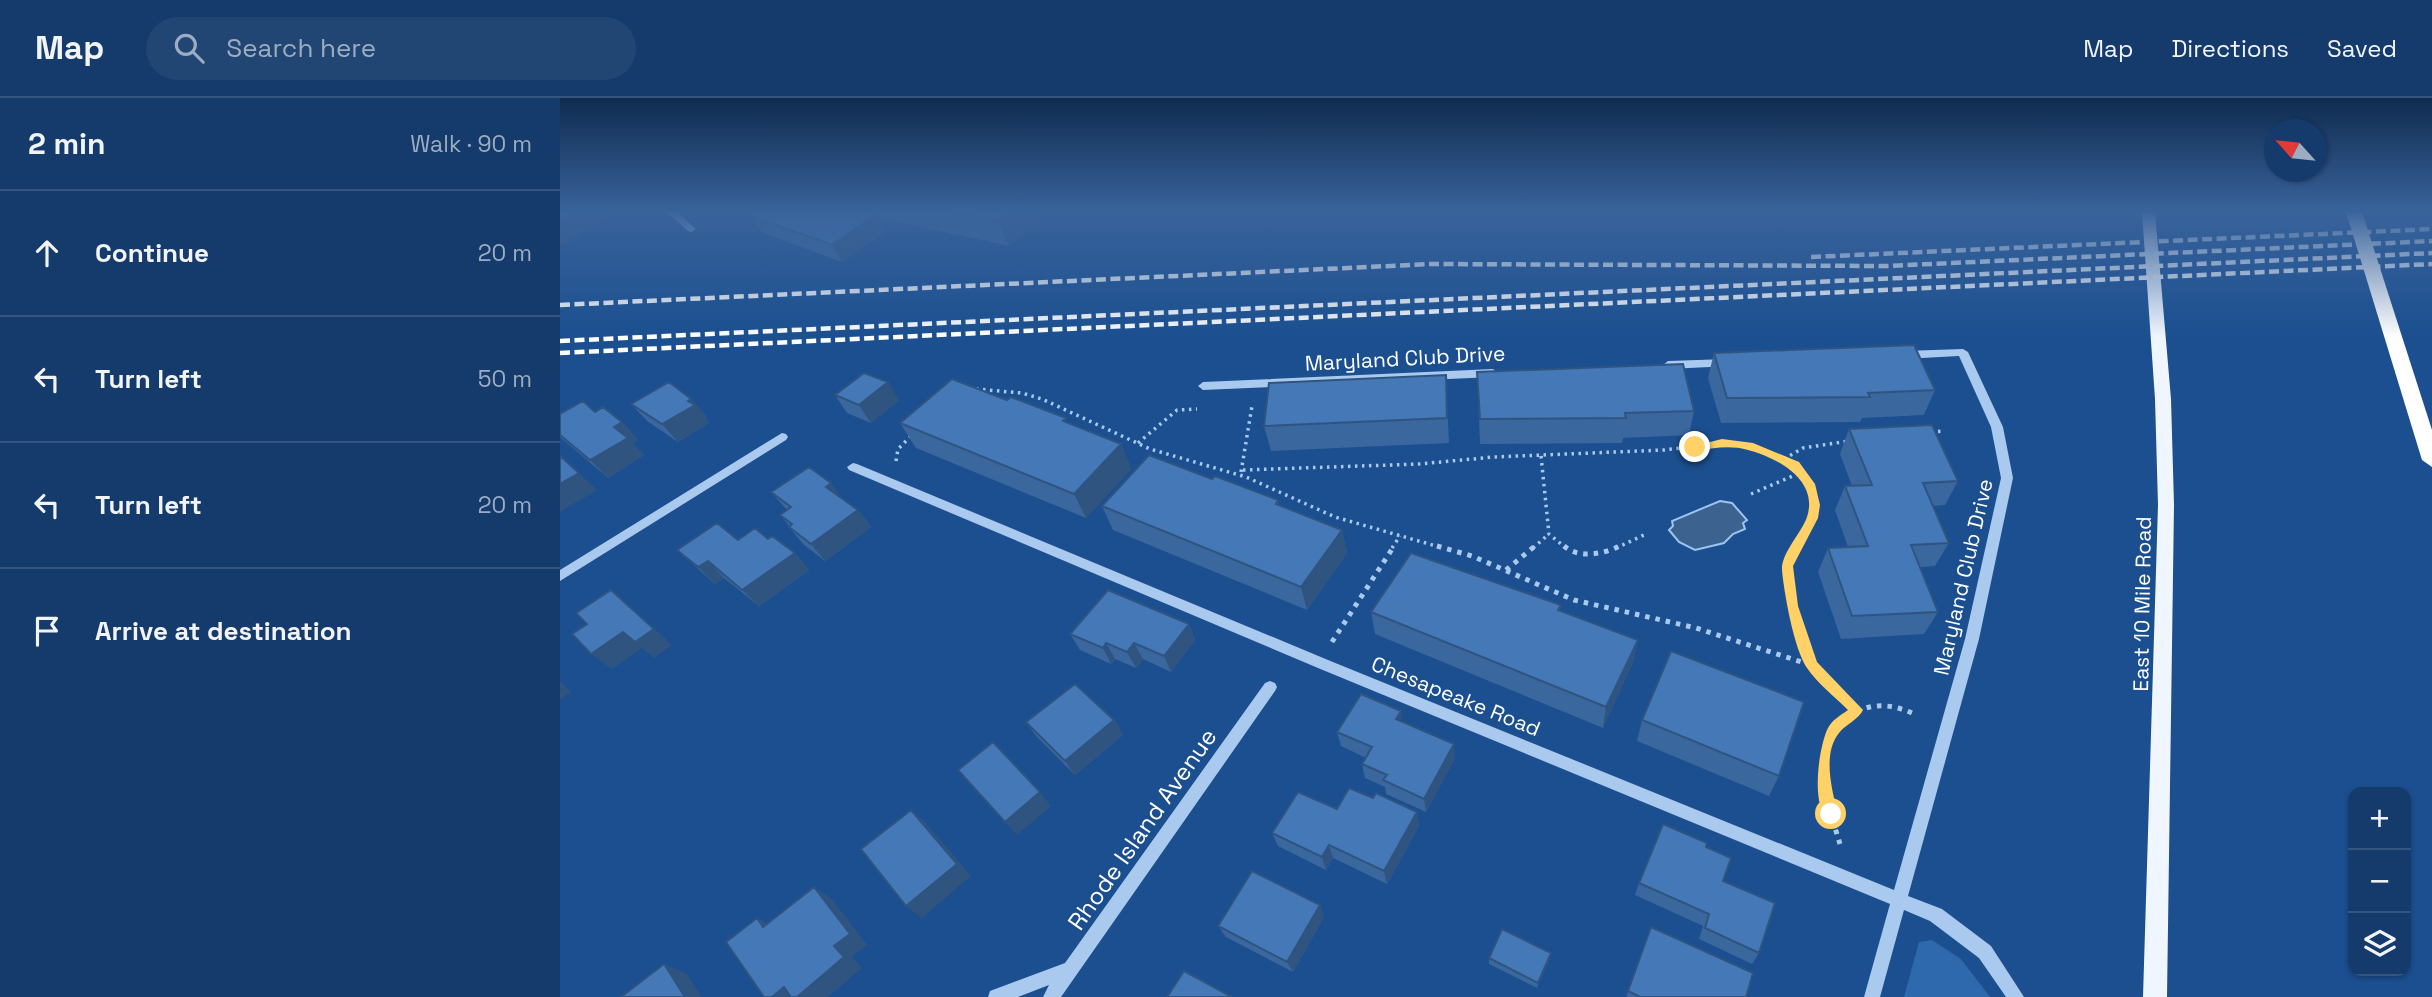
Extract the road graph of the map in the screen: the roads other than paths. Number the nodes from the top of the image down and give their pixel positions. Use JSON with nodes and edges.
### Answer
{"nodes":[{"id":1,"x":2151,"y":254,"type":"edge"},
{"id":2,"x":2367,"y":254,"type":"edge"},
{"id":3,"x":1894,"y":355,"type":"edge"},
{"id":4,"x":1742,"y":362,"type":"edge"},
{"id":5,"x":1659,"y":366,"type":"edge"},
{"id":6,"x":1507,"y":372,"type":"edge"},
{"id":7,"x":1203,"y":386,"type":"dead end"},
{"id":8,"x":782,"y":438,"type":"dead end"},
{"id":9,"x":2432,"y":460,"type":"edge"},
{"id":10,"x":853,"y":467,"type":"dead end"},
{"id":11,"x":560,"y":576,"type":"edge"},
{"id":12,"x":1270,"y":687,"type":"dead end"},
{"id":13,"x":1899,"y":899,"type":"junction"},
{"id":14,"x":1070,"y":969,"type":"junction"},
{"id":15,"x":996,"y":997,"type":"edge"},
{"id":16,"x":1051,"y":997,"type":"edge"},
{"id":17,"x":1872,"y":997,"type":"edge"},
{"id":18,"x":2016,"y":997,"type":"edge"},
{"id":19,"x":2155,"y":997,"type":"edge"}],
"edges":[{"from":1,"to":19,"type":"main road","name":"East 10 Mile Road"},
{"from":2,"to":9,"type":"highway"},
{"from":3,"to":13,"type":"street","name":"Maryland Club Drive"},
{"from":4,"to":5,"type":"street"},
{"from":6,"to":7,"type":"street","name":"Maryland Club Drive"},
{"from":8,"to":11,"type":"street"},
{"from":10,"to":13,"type":"street","name":"Chesapeake Road"},
{"from":12,"to":14,"type":"street","name":"Rhode Island Avenue"},
{"from":13,"to":17,"type":"street"},
{"from":13,"to":18,"type":"street","name":"Chesapeake Road"},
{"from":14,"to":15,"type":"street"},
{"from":14,"to":16,"type":"street","name":"Rhode Island Avenue"}]}
